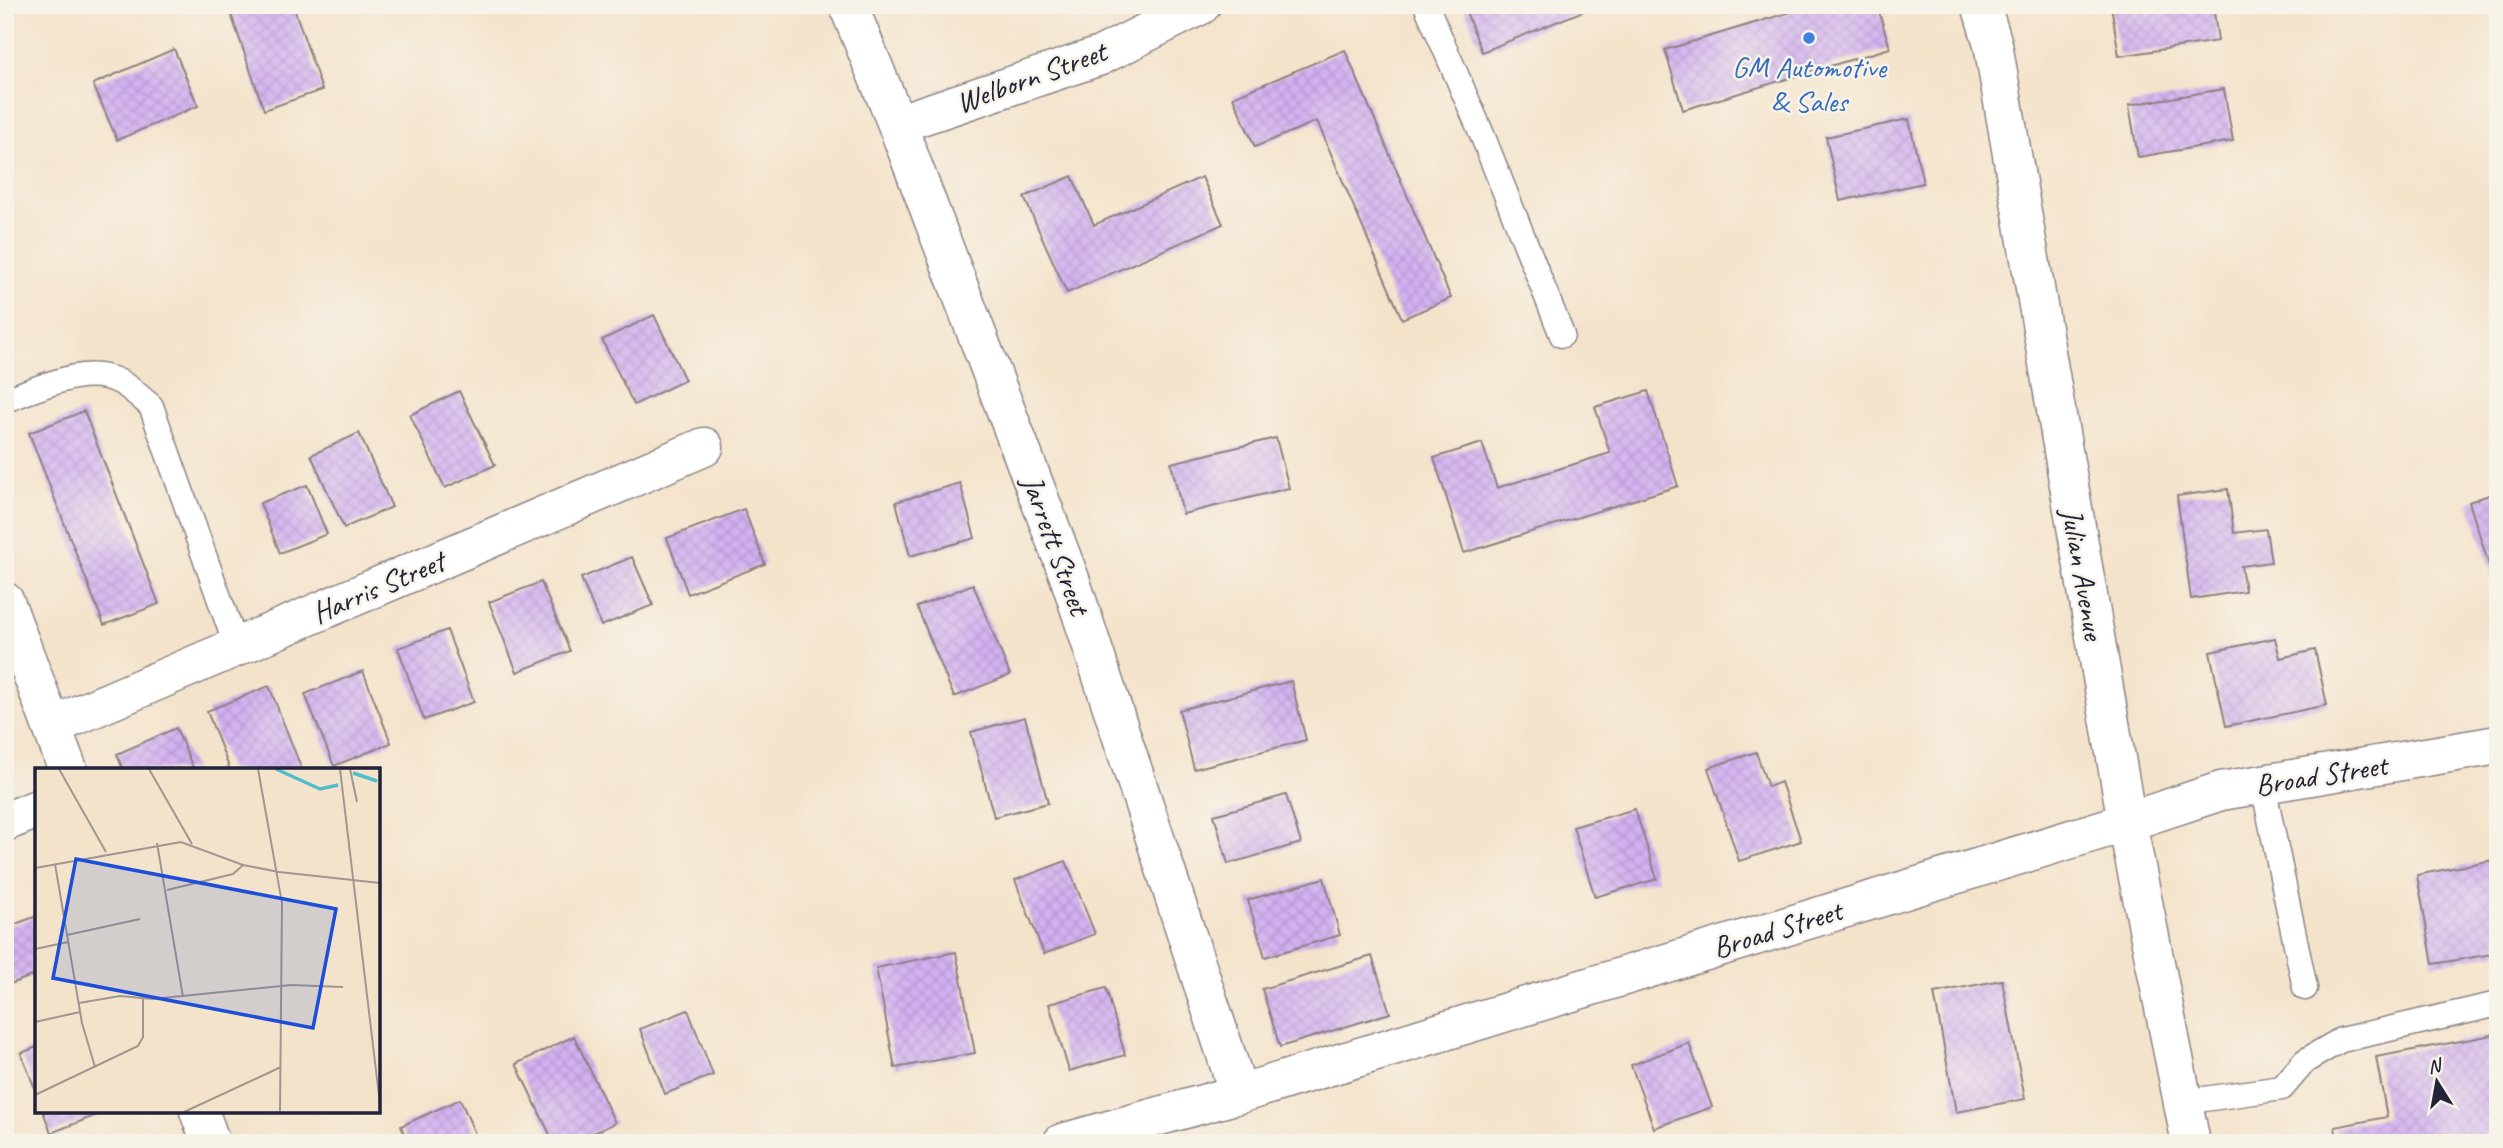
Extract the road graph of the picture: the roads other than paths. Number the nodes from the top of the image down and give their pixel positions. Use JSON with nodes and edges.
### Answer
{"nodes":[{"id":1,"x":848,"y":5,"type":"edge"},
{"id":2,"x":1201,"y":5,"type":"edge"},
{"id":3,"x":1426,"y":5,"type":"edge"},
{"id":4,"x":1981,"y":5,"type":"edge"},
{"id":5,"x":897,"y":124,"type":"junction"},
{"id":6,"x":1562,"y":335,"type":"dead end"},
{"id":7,"x":5,"y":400,"type":"edge"},
{"id":8,"x":704,"y":447,"type":"dead end"},
{"id":9,"x":5,"y":601,"type":"edge"},
{"id":10,"x":237,"y":648,"type":"junction"},
{"id":11,"x":52,"y":726,"type":"junction"},
{"id":12,"x":2498,"y":745,"type":"edge"},
{"id":13,"x":67,"y":768,"type":"edge"},
{"id":14,"x":2263,"y":785,"type":"junction"},
{"id":15,"x":35,"y":810,"type":"edge"},
{"id":16,"x":5,"y":822,"type":"edge"},
{"id":17,"x":2127,"y":822,"type":"junction"},
{"id":18,"x":2305,"y":988,"type":"dead end"},
{"id":19,"x":2498,"y":1004,"type":"edge"},
{"id":20,"x":1239,"y":1094,"type":"junction"},
{"id":21,"x":2183,"y":1102,"type":"junction"},
{"id":22,"x":200,"y":1113,"type":"edge"},
{"id":23,"x":211,"y":1143,"type":"edge"},
{"id":24,"x":1062,"y":1143,"type":"edge"},
{"id":25,"x":2191,"y":1143,"type":"edge"}],
"edges":[{"from":1,"to":5,"type":"street","name":"Jarrett Street"},
{"from":2,"to":5,"type":"street","name":"Welborn Street"},
{"from":3,"to":6,"type":"lane"},
{"from":4,"to":17,"type":"street","name":"Julian Avenue"},
{"from":5,"to":20,"type":"street","name":"Jarrett Street"},
{"from":7,"to":10,"type":"lane"},
{"from":8,"to":10,"type":"street","name":"Harris Street"},
{"from":9,"to":11,"type":"street"},
{"from":10,"to":11,"type":"street","name":"Harris Street"},
{"from":11,"to":13,"type":"street"},
{"from":12,"to":14,"type":"street","name":"Broad Street"},
{"from":14,"to":17,"type":"street","name":"Broad Street"},
{"from":14,"to":18,"type":"lane"},
{"from":15,"to":16,"type":"street"},
{"from":17,"to":20,"type":"street","name":"Broad Street"},
{"from":17,"to":21,"type":"street","name":"Julian Avenue"},
{"from":19,"to":21,"type":"lane"},
{"from":20,"to":24,"type":"street","name":"Broad Street"},
{"from":21,"to":25,"type":"street","name":"Julian Avenue"},
{"from":22,"to":23,"type":"street"}]}
